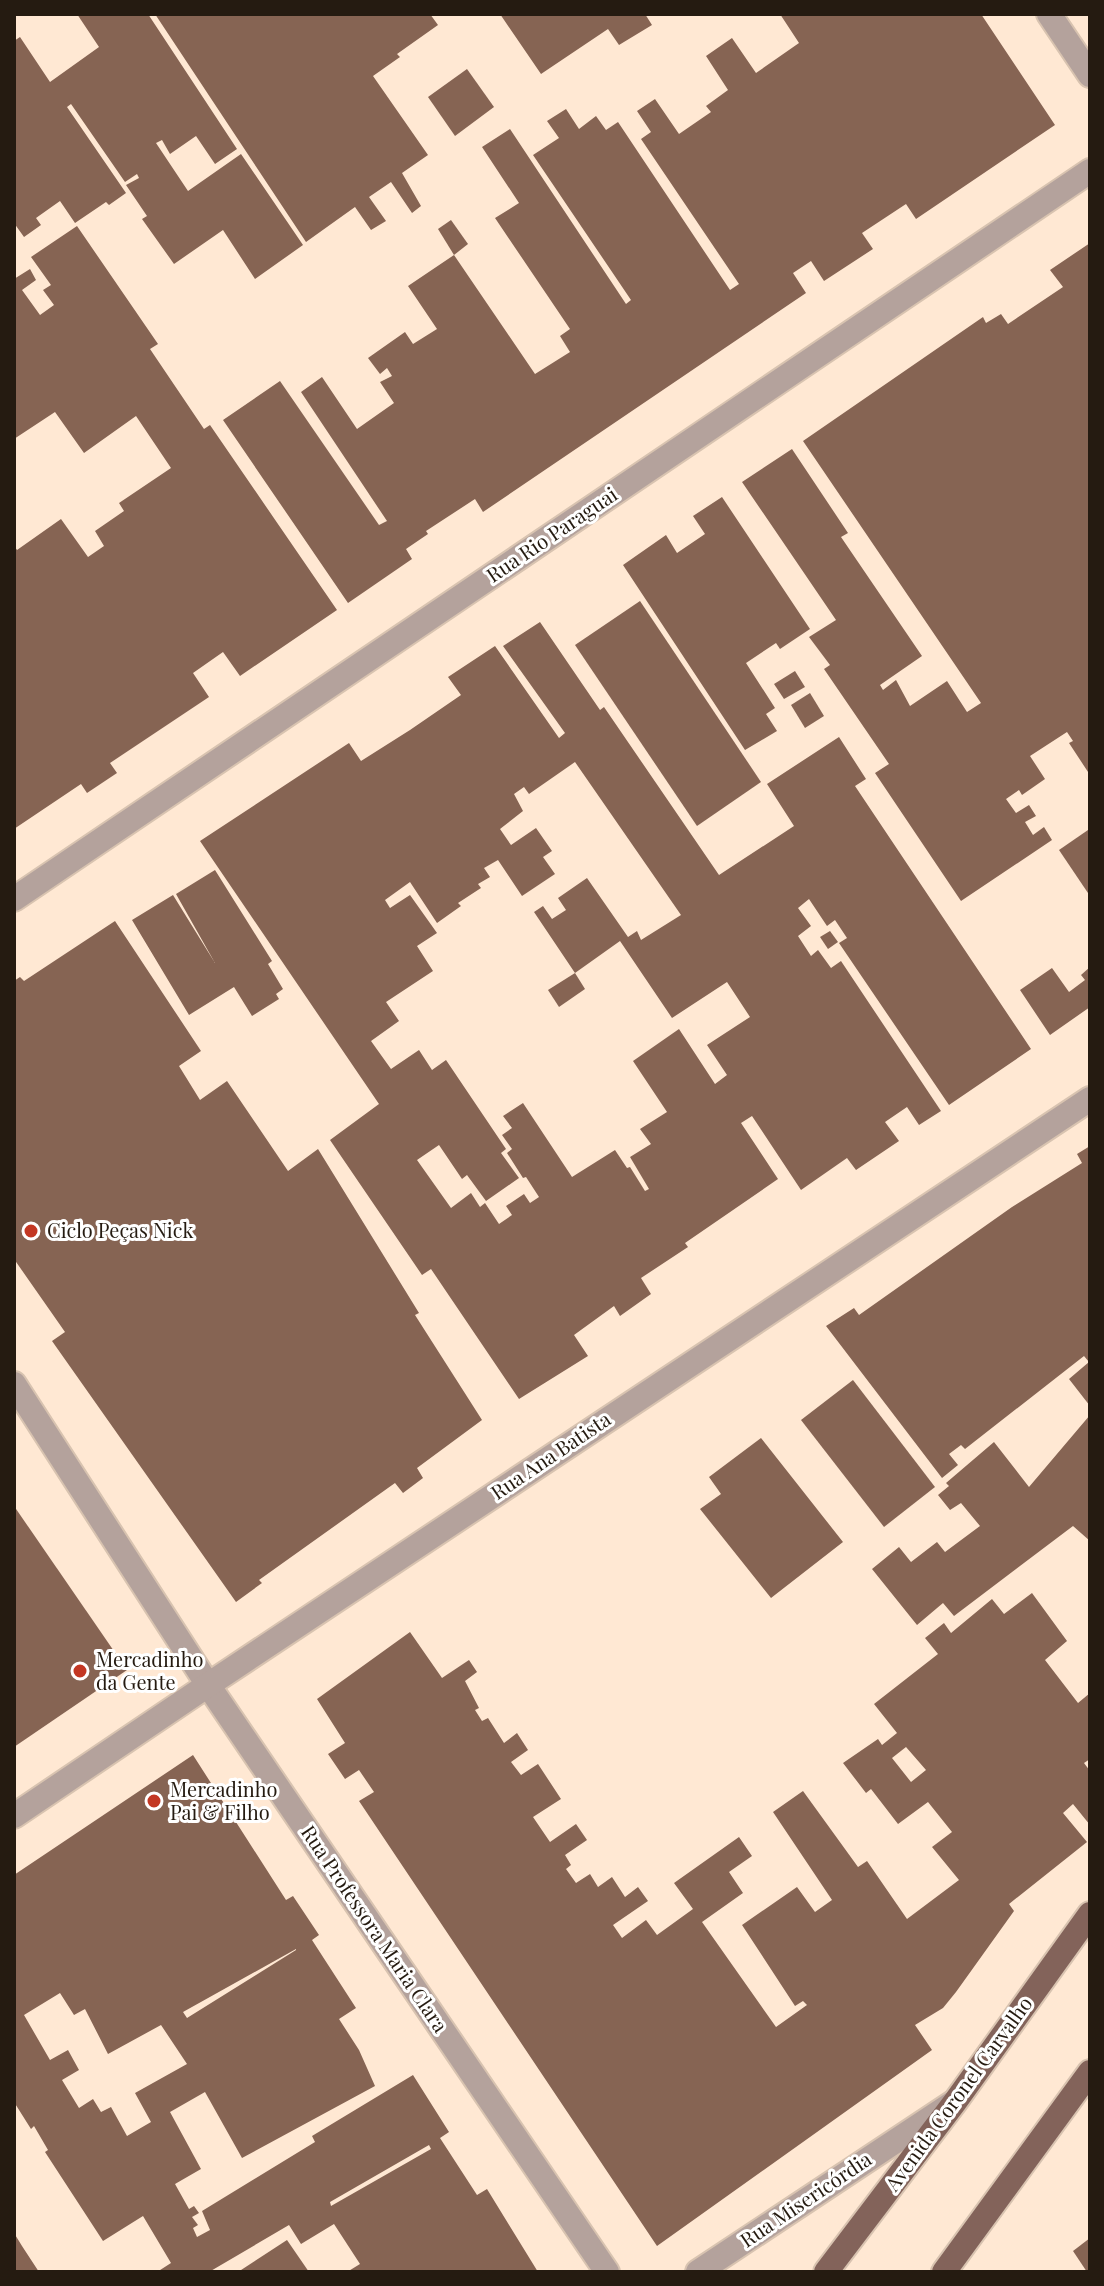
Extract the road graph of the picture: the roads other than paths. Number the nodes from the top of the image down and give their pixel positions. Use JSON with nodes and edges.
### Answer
{"nodes":[{"id":1,"x":1049,"y":14,"type":"edge"},
{"id":2,"x":1090,"y":75,"type":"edge"},
{"id":3,"x":1090,"y":171,"type":"edge"},
{"id":4,"x":14,"y":899,"type":"edge"},
{"id":5,"x":1090,"y":1099,"type":"edge"},
{"id":6,"x":14,"y":1384,"type":"edge"},
{"id":7,"x":208,"y":1685,"type":"junction"},
{"id":8,"x":14,"y":1816,"type":"edge"},
{"id":9,"x":1090,"y":1914,"type":"edge"},
{"id":10,"x":1090,"y":2072,"type":"edge"},
{"id":11,"x":955,"y":2102,"type":"junction"},
{"id":12,"x":607,"y":2272,"type":"edge"},
{"id":13,"x":698,"y":2272,"type":"edge"},
{"id":14,"x":826,"y":2272,"type":"edge"},
{"id":15,"x":944,"y":2272,"type":"edge"}],
"edges":[{"from":1,"to":2,"type":"street"},
{"from":3,"to":4,"type":"street","name":"Rua Rio Paraguai"},
{"from":5,"to":7,"type":"street","name":"Rua Ana Batista"},
{"from":6,"to":7,"type":"street","name":"Rua Professora Maria Clara"},
{"from":7,"to":8,"type":"street","name":"Rua Ana Batista"},
{"from":7,"to":12,"type":"street","name":"Rua Professora Maria Clara"},
{"from":9,"to":11,"type":"main road","name":"Avenida Coronel Carvalho"},
{"from":10,"to":15,"type":"main road"},
{"from":11,"to":13,"type":"street","name":"Rua Misericórdia"},
{"from":11,"to":14,"type":"main road","name":"Avenida Coronel Carvalho"}]}
